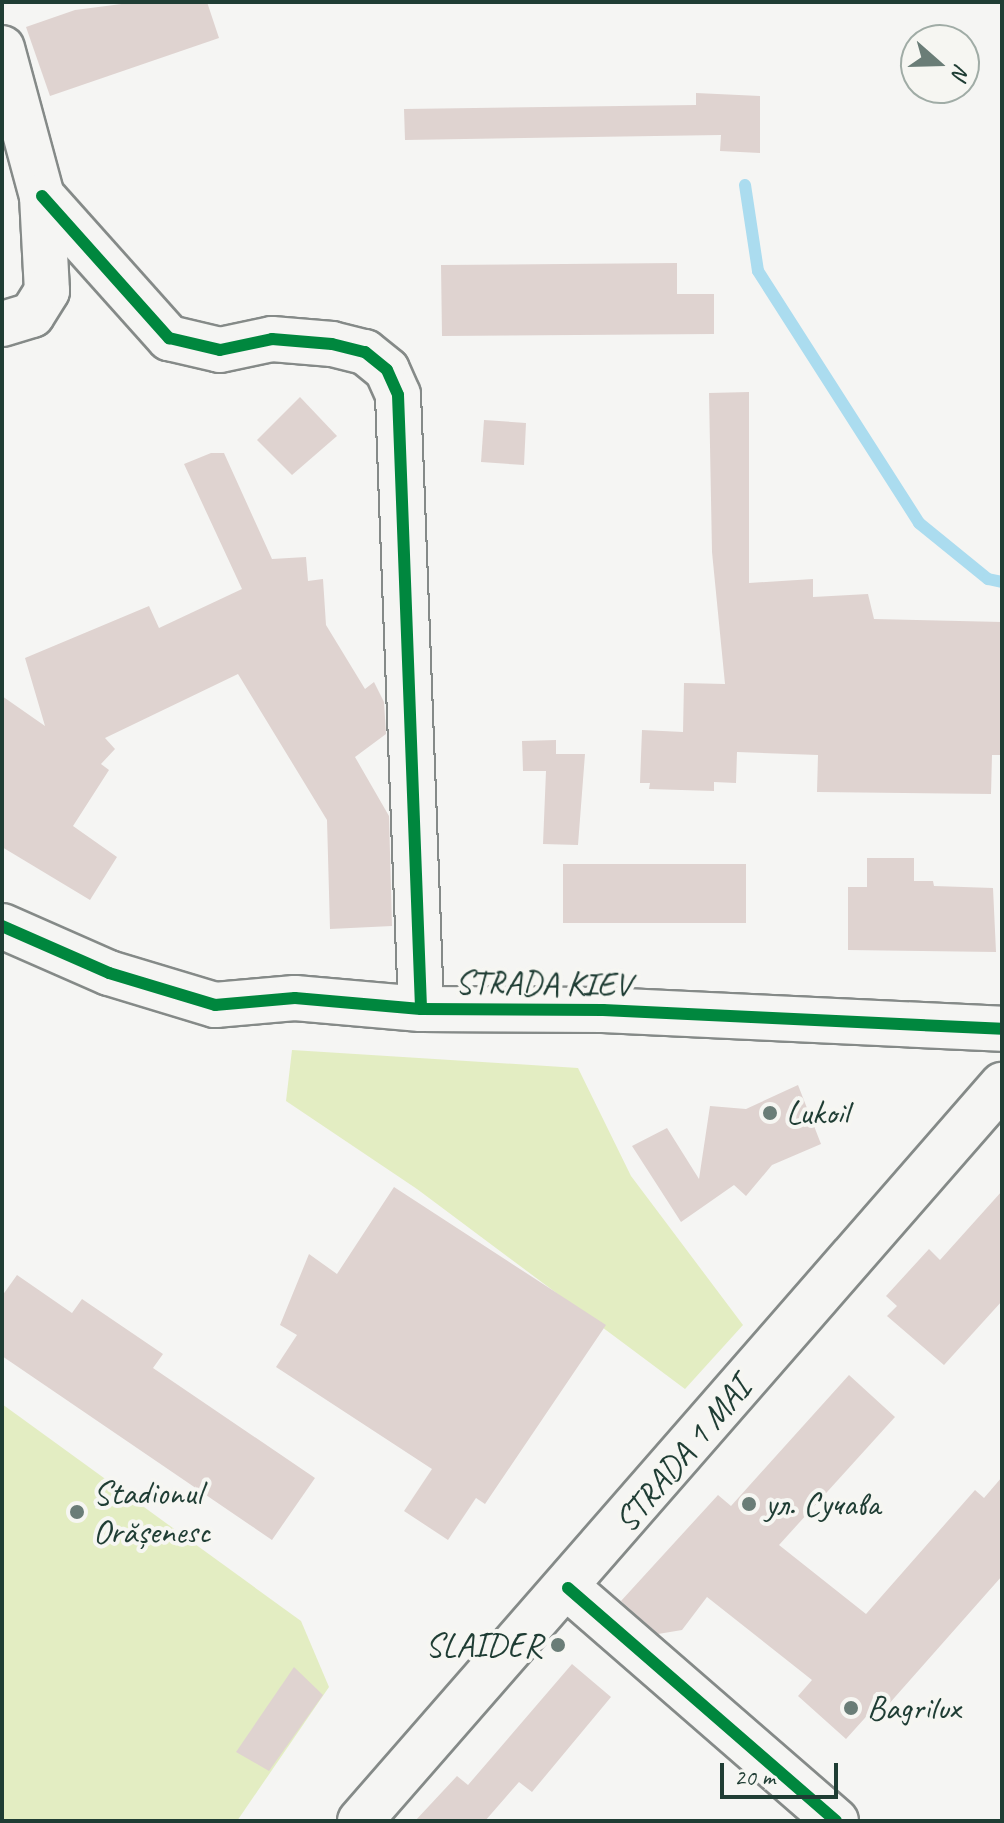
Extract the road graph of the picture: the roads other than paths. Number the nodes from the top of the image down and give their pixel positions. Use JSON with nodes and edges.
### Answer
{"nodes":[{"id":1,"x":2,"y":48,"type":"edge"},
{"id":2,"x":42,"y":196,"type":"junction"},
{"id":3,"x":2,"y":324,"type":"edge"},
{"id":4,"x":2,"y":926,"type":"edge"},
{"id":5,"x":421,"y":1009,"type":"junction"},
{"id":6,"x":1002,"y":1029,"type":"edge"},
{"id":7,"x":1002,"y":1085,"type":"edge"},
{"id":8,"x":568,"y":1588,"type":"junction"},
{"id":9,"x":360,"y":1821,"type":"edge"},
{"id":10,"x":836,"y":1821,"type":"edge"}],
"edges":[{"from":1,"to":2,"type":"street"},
{"from":2,"to":3,"type":"street"},
{"from":2,"to":5,"type":"street"},
{"from":4,"to":5,"type":"street","name":"STRADA KIEV"},
{"from":5,"to":6,"type":"street","name":"STRADA KIEV"},
{"from":7,"to":8,"type":"street","name":"STRADA 1 MAI"},
{"from":8,"to":9,"type":"street","name":"STRADA 1 MAI"},
{"from":8,"to":10,"type":"street"}]}
